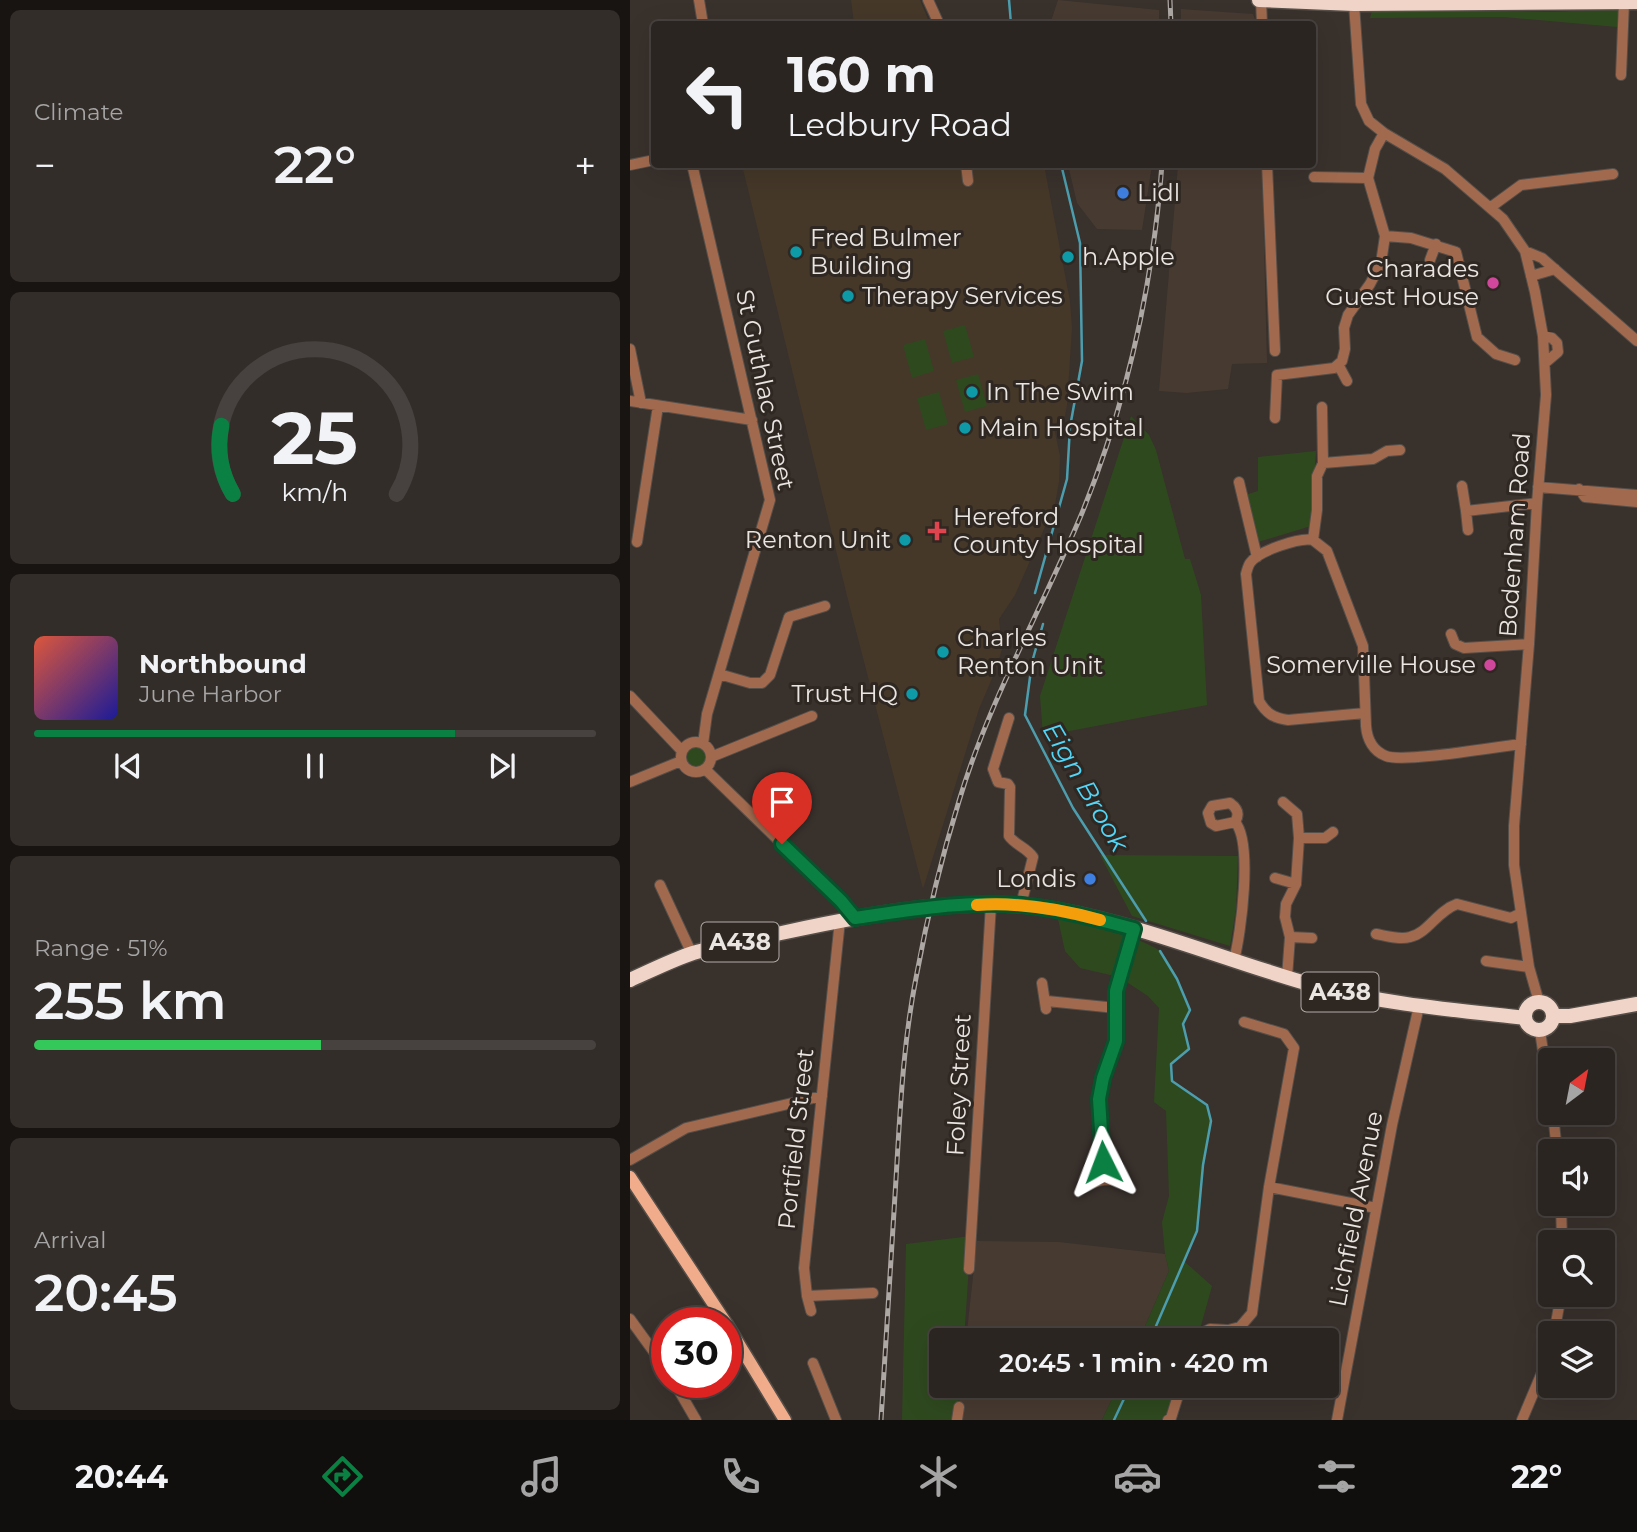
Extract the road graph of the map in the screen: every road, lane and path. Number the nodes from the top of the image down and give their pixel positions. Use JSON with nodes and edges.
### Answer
{"nodes":[{"id":1,"x":699,"y":0,"type":"edge"},
{"id":2,"x":929,"y":0,"type":"edge"},
{"id":3,"x":1260,"y":0,"type":"edge"},
{"id":4,"x":1577,"y":1,"type":"edge"},
{"id":5,"x":1630,"y":2,"type":"edge"},
{"id":6,"x":1364,"y":3,"type":"edge"},
{"id":7,"x":702,"y":21,"type":"edge"},
{"id":8,"x":938,"y":21,"type":"edge"},
{"id":9,"x":1262,"y":21,"type":"edge"},
{"id":10,"x":1621,"y":75,"type":"dead end"},
{"id":11,"x":1384,"y":133,"type":"junction"},
{"id":12,"x":651,"y":161,"type":"edge"},
{"id":13,"x":630,"y":165,"type":"edge"},
{"id":14,"x":693,"y":168,"type":"edge"},
{"id":15,"x":966,"y":168,"type":"edge"},
{"id":16,"x":1267,"y":168,"type":"edge"},
{"id":17,"x":1613,"y":174,"type":"dead end"},
{"id":18,"x":1314,"y":177,"type":"dead end"},
{"id":19,"x":1368,"y":178,"type":"junction"},
{"id":20,"x":968,"y":181,"type":"dead end"},
{"id":21,"x":1491,"y":207,"type":"junction"},
{"id":22,"x":1385,"y":236,"type":"junction"},
{"id":23,"x":1436,"y":244,"type":"junction"},
{"id":24,"x":1525,"y":251,"type":"junction"},
{"id":25,"x":1430,"y":260,"type":"dead end"},
{"id":26,"x":1555,"y":269,"type":"junction"},
{"id":27,"x":1531,"y":276,"type":"junction"},
{"id":28,"x":1637,"y":341,"type":"edge"},
{"id":29,"x":630,"y":349,"type":"edge"},
{"id":30,"x":1275,"y":351,"type":"dead end"},
{"id":31,"x":1515,"y":360,"type":"dead end"},
{"id":32,"x":1337,"y":367,"type":"junction"},
{"id":33,"x":1347,"y":382,"type":"dead end"},
{"id":34,"x":636,"y":402,"type":"edge"},
{"id":35,"x":658,"y":406,"type":"junction"},
{"id":36,"x":1322,"y":407,"type":"dead end"},
{"id":37,"x":1275,"y":418,"type":"dead end"},
{"id":38,"x":752,"y":420,"type":"junction"},
{"id":39,"x":1401,"y":450,"type":"dead end"},
{"id":40,"x":1324,"y":463,"type":"junction"},
{"id":41,"x":1238,"y":482,"type":"dead end"},
{"id":42,"x":1462,"y":486,"type":"dead end"},
{"id":43,"x":1538,"y":487,"type":"junction"},
{"id":44,"x":1579,"y":489,"type":"junction"},
{"id":45,"x":1637,"y":495,"type":"edge"},
{"id":46,"x":1637,"y":502,"type":"edge"},
{"id":47,"x":1537,"y":503,"type":"junction"},
{"id":48,"x":1466,"y":511,"type":"junction"},
{"id":49,"x":1468,"y":530,"type":"dead end"},
{"id":50,"x":1313,"y":540,"type":"junction"},
{"id":51,"x":637,"y":542,"type":"dead end"},
{"id":52,"x":1256,"y":557,"type":"junction"},
{"id":53,"x":825,"y":607,"type":"dead end"},
{"id":54,"x":1451,"y":634,"type":"dead end"},
{"id":55,"x":1529,"y":644,"type":"junction"},
{"id":56,"x":719,"y":674,"type":"junction"},
{"id":57,"x":630,"y":696,"type":"edge"},
{"id":58,"x":1365,"y":713,"type":"junction"},
{"id":59,"x":812,"y":716,"type":"dead end"},
{"id":60,"x":1009,"y":718,"type":"dead end"},
{"id":61,"x":703,"y":744,"type":"junction"},
{"id":62,"x":1521,"y":744,"type":"junction"},
{"id":63,"x":681,"y":756,"type":"junction"},
{"id":64,"x":711,"y":757,"type":"junction"},
{"id":65,"x":705,"y":769,"type":"junction"},
{"id":66,"x":630,"y":782,"type":"edge"},
{"id":67,"x":1283,"y":802,"type":"dead end"},
{"id":68,"x":1235,"y":822,"type":"dead end"},
{"id":69,"x":1333,"y":832,"type":"dead end"},
{"id":70,"x":1299,"y":838,"type":"junction"},
{"id":71,"x":1275,"y":878,"type":"dead end"},
{"id":72,"x":1296,"y":884,"type":"junction"},
{"id":73,"x":660,"y":885,"type":"dead end"},
{"id":74,"x":990,"y":904,"type":"junction"},
{"id":75,"x":1021,"y":905,"type":"junction"},
{"id":76,"x":1521,"y":913,"type":"junction"},
{"id":77,"x":855,"y":918,"type":"junction"},
{"id":78,"x":840,"y":920,"type":"junction"},
{"id":79,"x":1138,"y":931,"type":"junction"},
{"id":80,"x":1376,"y":934,"type":"dead end"},
{"id":81,"x":1290,"y":937,"type":"junction"},
{"id":82,"x":1312,"y":938,"type":"dead end"},
{"id":83,"x":692,"y":954,"type":"junction"},
{"id":84,"x":1234,"y":960,"type":"junction"},
{"id":85,"x":1486,"y":961,"type":"dead end"},
{"id":86,"x":1529,"y":967,"type":"junction"},
{"id":87,"x":1287,"y":978,"type":"junction"},
{"id":88,"x":630,"y":980,"type":"edge"},
{"id":89,"x":1042,"y":983,"type":"dead end"},
{"id":90,"x":1539,"y":1002,"type":"junction"},
{"id":91,"x":1637,"y":1004,"type":"edge"},
{"id":92,"x":1419,"y":1006,"type":"junction"},
{"id":93,"x":1116,"y":1008,"type":"junction"},
{"id":94,"x":1554,"y":1016,"type":"junction"},
{"id":95,"x":1525,"y":1018,"type":"junction"},
{"id":96,"x":1244,"y":1022,"type":"dead end"},
{"id":97,"x":1540,"y":1031,"type":"junction"},
{"id":98,"x":1543,"y":1048,"type":"edge"},
{"id":99,"x":822,"y":1096,"type":"junction"},
{"id":100,"x":630,"y":1160,"type":"edge"},
{"id":101,"x":630,"y":1177,"type":"edge"},
{"id":102,"x":1120,"y":1179,"type":"dead end"},
{"id":103,"x":1103,"y":1180,"type":"junction"},
{"id":104,"x":1085,"y":1184,"type":"dead end"},
{"id":105,"x":1269,"y":1187,"type":"junction"},
{"id":106,"x":635,"y":1197,"type":"edge"},
{"id":107,"x":1376,"y":1208,"type":"junction"},
{"id":108,"x":969,"y":1269,"type":"dead end"},
{"id":109,"x":873,"y":1293,"type":"dead end"},
{"id":110,"x":807,"y":1296,"type":"junction"},
{"id":111,"x":714,"y":1307,"type":"edge"},
{"id":112,"x":811,"y":1311,"type":"dead end"},
{"id":113,"x":630,"y":1319,"type":"edge"},
{"id":114,"x":1236,"y":1328,"type":"edge"},
{"id":115,"x":651,"y":1348,"type":"edge"},
{"id":116,"x":742,"y":1349,"type":"edge"},
{"id":117,"x":813,"y":1363,"type":"dead end"},
{"id":118,"x":1538,"y":1382,"type":"edge"},
{"id":119,"x":683,"y":1398,"type":"edge"},
{"id":120,"x":1177,"y":1398,"type":"edge"},
{"id":121,"x":959,"y":1407,"type":"dead end"},
{"id":122,"x":696,"y":1420,"type":"edge"},
{"id":123,"x":785,"y":1420,"type":"edge"},
{"id":124,"x":836,"y":1420,"type":"edge"},
{"id":125,"x":957,"y":1420,"type":"edge"},
{"id":126,"x":1168,"y":1420,"type":"edge"},
{"id":127,"x":1337,"y":1420,"type":"edge"},
{"id":128,"x":1522,"y":1420,"type":"edge"}],
"edges":[{"from":1,"to":7,"type":"street"},
{"from":2,"to":8,"type":"street"},
{"from":3,"to":6,"type":"highway"},
{"from":3,"to":9,"type":"street"},
{"from":4,"to":5,"type":"highway"},
{"from":4,"to":6,"type":"highway"},
{"from":5,"to":10,"type":"street"},
{"from":6,"to":11,"type":"street"},
{"from":11,"to":19,"type":"street"},
{"from":11,"to":21,"type":"street"},
{"from":12,"to":13,"type":"street"},
{"from":14,"to":38,"type":"street","name":"St Guthlac Street"},
{"from":15,"to":20,"type":"street"},
{"from":16,"to":30,"type":"street"},
{"from":17,"to":21,"type":"street"},
{"from":18,"to":19,"type":"street"},
{"from":19,"to":22,"type":"street"},
{"from":21,"to":24,"type":"street"},
{"from":22,"to":23,"type":"street"},
{"from":22,"to":32,"type":"street"},
{"from":23,"to":25,"type":"street"},
{"from":23,"to":31,"type":"street"},
{"from":24,"to":26,"type":"street"},
{"from":24,"to":27,"type":"street","name":"Bodenham Road"},
{"from":26,"to":27,"type":"street"},
{"from":26,"to":28,"type":"street"},
{"from":27,"to":43,"type":"street","name":"Bodenham Road"},
{"from":29,"to":34,"type":"street"},
{"from":32,"to":33,"type":"street"},
{"from":32,"to":37,"type":"street"},
{"from":34,"to":35,"type":"street"},
{"from":35,"to":38,"type":"street"},
{"from":35,"to":51,"type":"street"},
{"from":36,"to":40,"type":"street"},
{"from":38,"to":56,"type":"street","name":"St Guthlac Street"},
{"from":39,"to":40,"type":"street"},
{"from":40,"to":50,"type":"street"},
{"from":41,"to":52,"type":"street"},
{"from":42,"to":48,"type":"street"},
{"from":43,"to":44,"type":"street"},
{"from":43,"to":47,"type":"street","name":"Bodenham Road"},
{"from":44,"to":45,"type":"street"},
{"from":44,"to":46,"type":"street"},
{"from":47,"to":48,"type":"street"},
{"from":47,"to":55,"type":"street","name":"Bodenham Road"},
{"from":48,"to":49,"type":"street"},
{"from":50,"to":52,"type":"street"},
{"from":50,"to":58,"type":"street"},
{"from":52,"to":58,"type":"street"},
{"from":53,"to":56,"type":"street"},
{"from":54,"to":55,"type":"street"},
{"from":55,"to":62,"type":"street","name":"Bodenham Road"},
{"from":56,"to":61,"type":"street","name":"St Guthlac Street"},
{"from":57,"to":63,"type":"street"},
{"from":58,"to":62,"type":"street"},
{"from":59,"to":64,"type":"street"},
{"from":60,"to":75,"type":"street"},
{"from":61,"to":63,"type":"street"},
{"from":61,"to":64,"type":"street"},
{"from":62,"to":76,"type":"street","name":"Bodenham Road"},
{"from":63,"to":65,"type":"street"},
{"from":63,"to":66,"type":"street"},
{"from":64,"to":65,"type":"street"},
{"from":65,"to":77,"type":"street"},
{"from":67,"to":70,"type":"street"},
{"from":68,"to":84,"type":"street"},
{"from":69,"to":70,"type":"street"},
{"from":70,"to":72,"type":"street"},
{"from":71,"to":72,"type":"street"},
{"from":72,"to":81,"type":"street"},
{"from":73,"to":83,"type":"street"},
{"from":74,"to":75,"type":"highway","number":"A438"},
{"from":74,"to":77,"type":"highway","number":"A438"},
{"from":74,"to":108,"type":"street","name":"Foley Street"},
{"from":75,"to":79,"type":"highway","number":"A438"},
{"from":76,"to":80,"type":"street"},
{"from":76,"to":86,"type":"street","name":"Bodenham Road"},
{"from":77,"to":78,"type":"highway","number":"A438"},
{"from":78,"to":83,"type":"highway","number":"A438"},
{"from":78,"to":99,"type":"street","name":"Portfield Street"},
{"from":79,"to":84,"type":"highway","number":"A438"},
{"from":79,"to":93,"type":"street"},
{"from":81,"to":82,"type":"street"},
{"from":81,"to":87,"type":"street"},
{"from":83,"to":88,"type":"highway","number":"A438"},
{"from":84,"to":87,"type":"highway","number":"A438"},
{"from":85,"to":86,"type":"street"},
{"from":86,"to":90,"type":"street","name":"Bodenham Road"},
{"from":87,"to":92,"type":"highway","number":"A438"},
{"from":89,"to":93,"type":"street"},
{"from":90,"to":94,"type":"highway"},
{"from":90,"to":95,"type":"highway"},
{"from":91,"to":94,"type":"highway"},
{"from":92,"to":95,"type":"highway","number":"A438"},
{"from":92,"to":107,"type":"street","name":"Lichfield Avenue"},
{"from":93,"to":103,"type":"street"},
{"from":94,"to":97,"type":"highway"},
{"from":95,"to":97,"type":"highway"},
{"from":96,"to":105,"type":"street"},
{"from":97,"to":98,"type":"street"},
{"from":99,"to":100,"type":"street"},
{"from":99,"to":110,"type":"street","name":"Portfield Street"},
{"from":101,"to":106,"type":"main road"},
{"from":102,"to":103,"type":"street"},
{"from":103,"to":104,"type":"street"},
{"from":105,"to":107,"type":"street"},
{"from":105,"to":114,"type":"street"},
{"from":106,"to":111,"type":"main road"},
{"from":107,"to":127,"type":"street","name":"Lichfield Avenue"},
{"from":109,"to":110,"type":"street"},
{"from":110,"to":112,"type":"street","name":"Portfield Street"},
{"from":113,"to":115,"type":"street"},
{"from":116,"to":123,"type":"main road"},
{"from":117,"to":124,"type":"street"},
{"from":118,"to":128,"type":"street"},
{"from":119,"to":122,"type":"street"},
{"from":120,"to":126,"type":"street"},
{"from":121,"to":125,"type":"street"}]}
